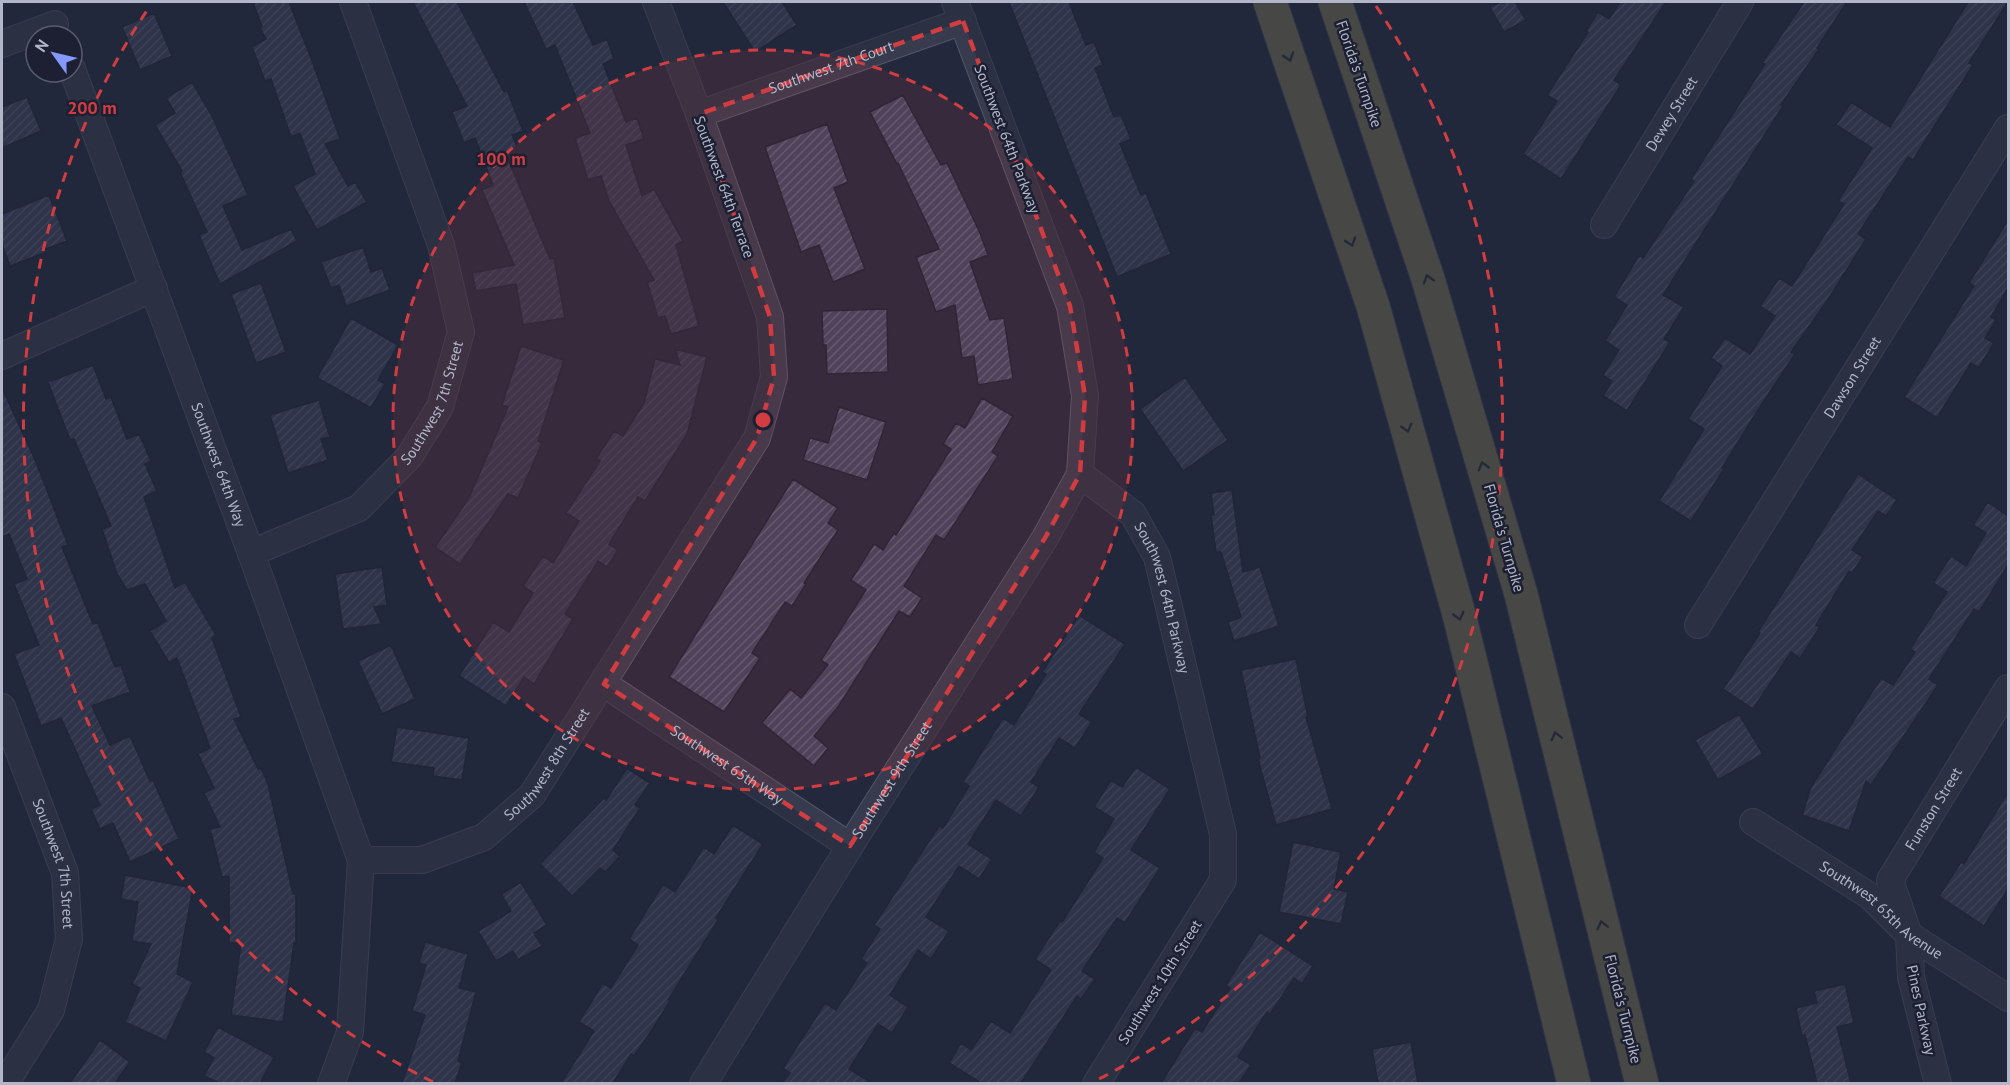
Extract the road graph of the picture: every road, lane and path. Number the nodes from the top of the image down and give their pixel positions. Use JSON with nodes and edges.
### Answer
{"nodes":[{"id":1,"x":353,"y":2,"type":"edge"},
{"id":2,"x":656,"y":2,"type":"edge"},
{"id":3,"x":1270,"y":2,"type":"edge"},
{"id":4,"x":1335,"y":2,"type":"edge"},
{"id":5,"x":1740,"y":2,"type":"edge"},
{"id":6,"x":959,"y":11,"type":"edge"},
{"id":7,"x":54,"y":20,"type":"edge"},
{"id":8,"x":2,"y":44,"type":"edge"},
{"id":9,"x":78,"y":84,"type":"edge"},
{"id":10,"x":699,"y":114,"type":"junction"},
{"id":11,"x":2008,"y":128,"type":"edge"},
{"id":12,"x":1604,"y":225,"type":"dead end"},
{"id":13,"x":154,"y":288,"type":"junction"},
{"id":14,"x":2,"y":356,"type":"edge"},
{"id":15,"x":774,"y":377,"type":"joint"},
{"id":16,"x":1080,"y":474,"type":"junction"},
{"id":17,"x":251,"y":553,"type":"junction"},
{"id":18,"x":1698,"y":625,"type":"dead end"},
{"id":19,"x":604,"y":684,"type":"junction"},
{"id":20,"x":2008,"y":688,"type":"edge"},
{"id":21,"x":3,"y":716,"type":"edge"},
{"id":22,"x":1753,"y":822,"type":"dead end"},
{"id":23,"x":850,"y":846,"type":"junction"},
{"id":24,"x":361,"y":860,"type":"junction"},
{"id":25,"x":1223,"y":880,"type":"joint"},
{"id":26,"x":1909,"y":935,"type":"junction"},
{"id":27,"x":2008,"y":998,"type":"edge"},
{"id":28,"x":5,"y":1083,"type":"edge"},
{"id":29,"x":331,"y":1083,"type":"edge"},
{"id":30,"x":703,"y":1083,"type":"edge"},
{"id":31,"x":1096,"y":1083,"type":"edge"},
{"id":32,"x":1574,"y":1083,"type":"edge"},
{"id":33,"x":1642,"y":1083,"type":"edge"},
{"id":34,"x":1938,"y":1083,"type":"edge"}],
"edges":[{"from":1,"to":17,"type":"street","name":"Southwest 7th Street"},
{"from":2,"to":10,"type":"street","name":"Southwest 64th Terrace"},
{"from":3,"to":32,"type":"highway","one_way":true},
{"from":33,"to":4,"type":"highway","name":"Florida's Turnpike","one_way":true},
{"from":5,"to":12,"type":"street","name":"Dewey Street"},
{"from":6,"to":10,"type":"street","name":"Southwest 7th Court"},
{"from":6,"to":16,"type":"street","name":"Southwest 64th Parkway"},
{"from":7,"to":8,"type":"street"},
{"from":9,"to":13,"type":"street","name":"Southwest 64th Way"},
{"from":10,"to":15,"type":"street","name":"Southwest 64th Terrace"},
{"from":11,"to":18,"type":"street","name":"Dawson Street"},
{"from":13,"to":14,"type":"street"},
{"from":13,"to":17,"type":"street","name":"Southwest 64th Way"},
{"from":15,"to":19,"type":"street","name":"Southwest 8th Street"},
{"from":16,"to":23,"type":"street","name":"Southwest 9th Street"},
{"from":16,"to":25,"type":"street","name":"Southwest 64th Parkway"},
{"from":17,"to":24,"type":"street","name":"Southwest 64th Way"},
{"from":19,"to":23,"type":"street","name":"Southwest 65th Way"},
{"from":19,"to":24,"type":"street","name":"Southwest 8th Street"},
{"from":20,"to":26,"type":"street","name":"Funston Street"},
{"from":21,"to":28,"type":"street","name":"Southwest 7th Street"},
{"from":22,"to":26,"type":"street","name":"Southwest 65th Avenue"},
{"from":23,"to":30,"type":"street","name":"Southwest 9th Street"},
{"from":24,"to":29,"type":"street"},
{"from":25,"to":31,"type":"street","name":"Southwest 10th Street"},
{"from":26,"to":27,"type":"street","name":"Southwest 65th Avenue"},
{"from":26,"to":34,"type":"street","name":"Pines Parkway"}]}
